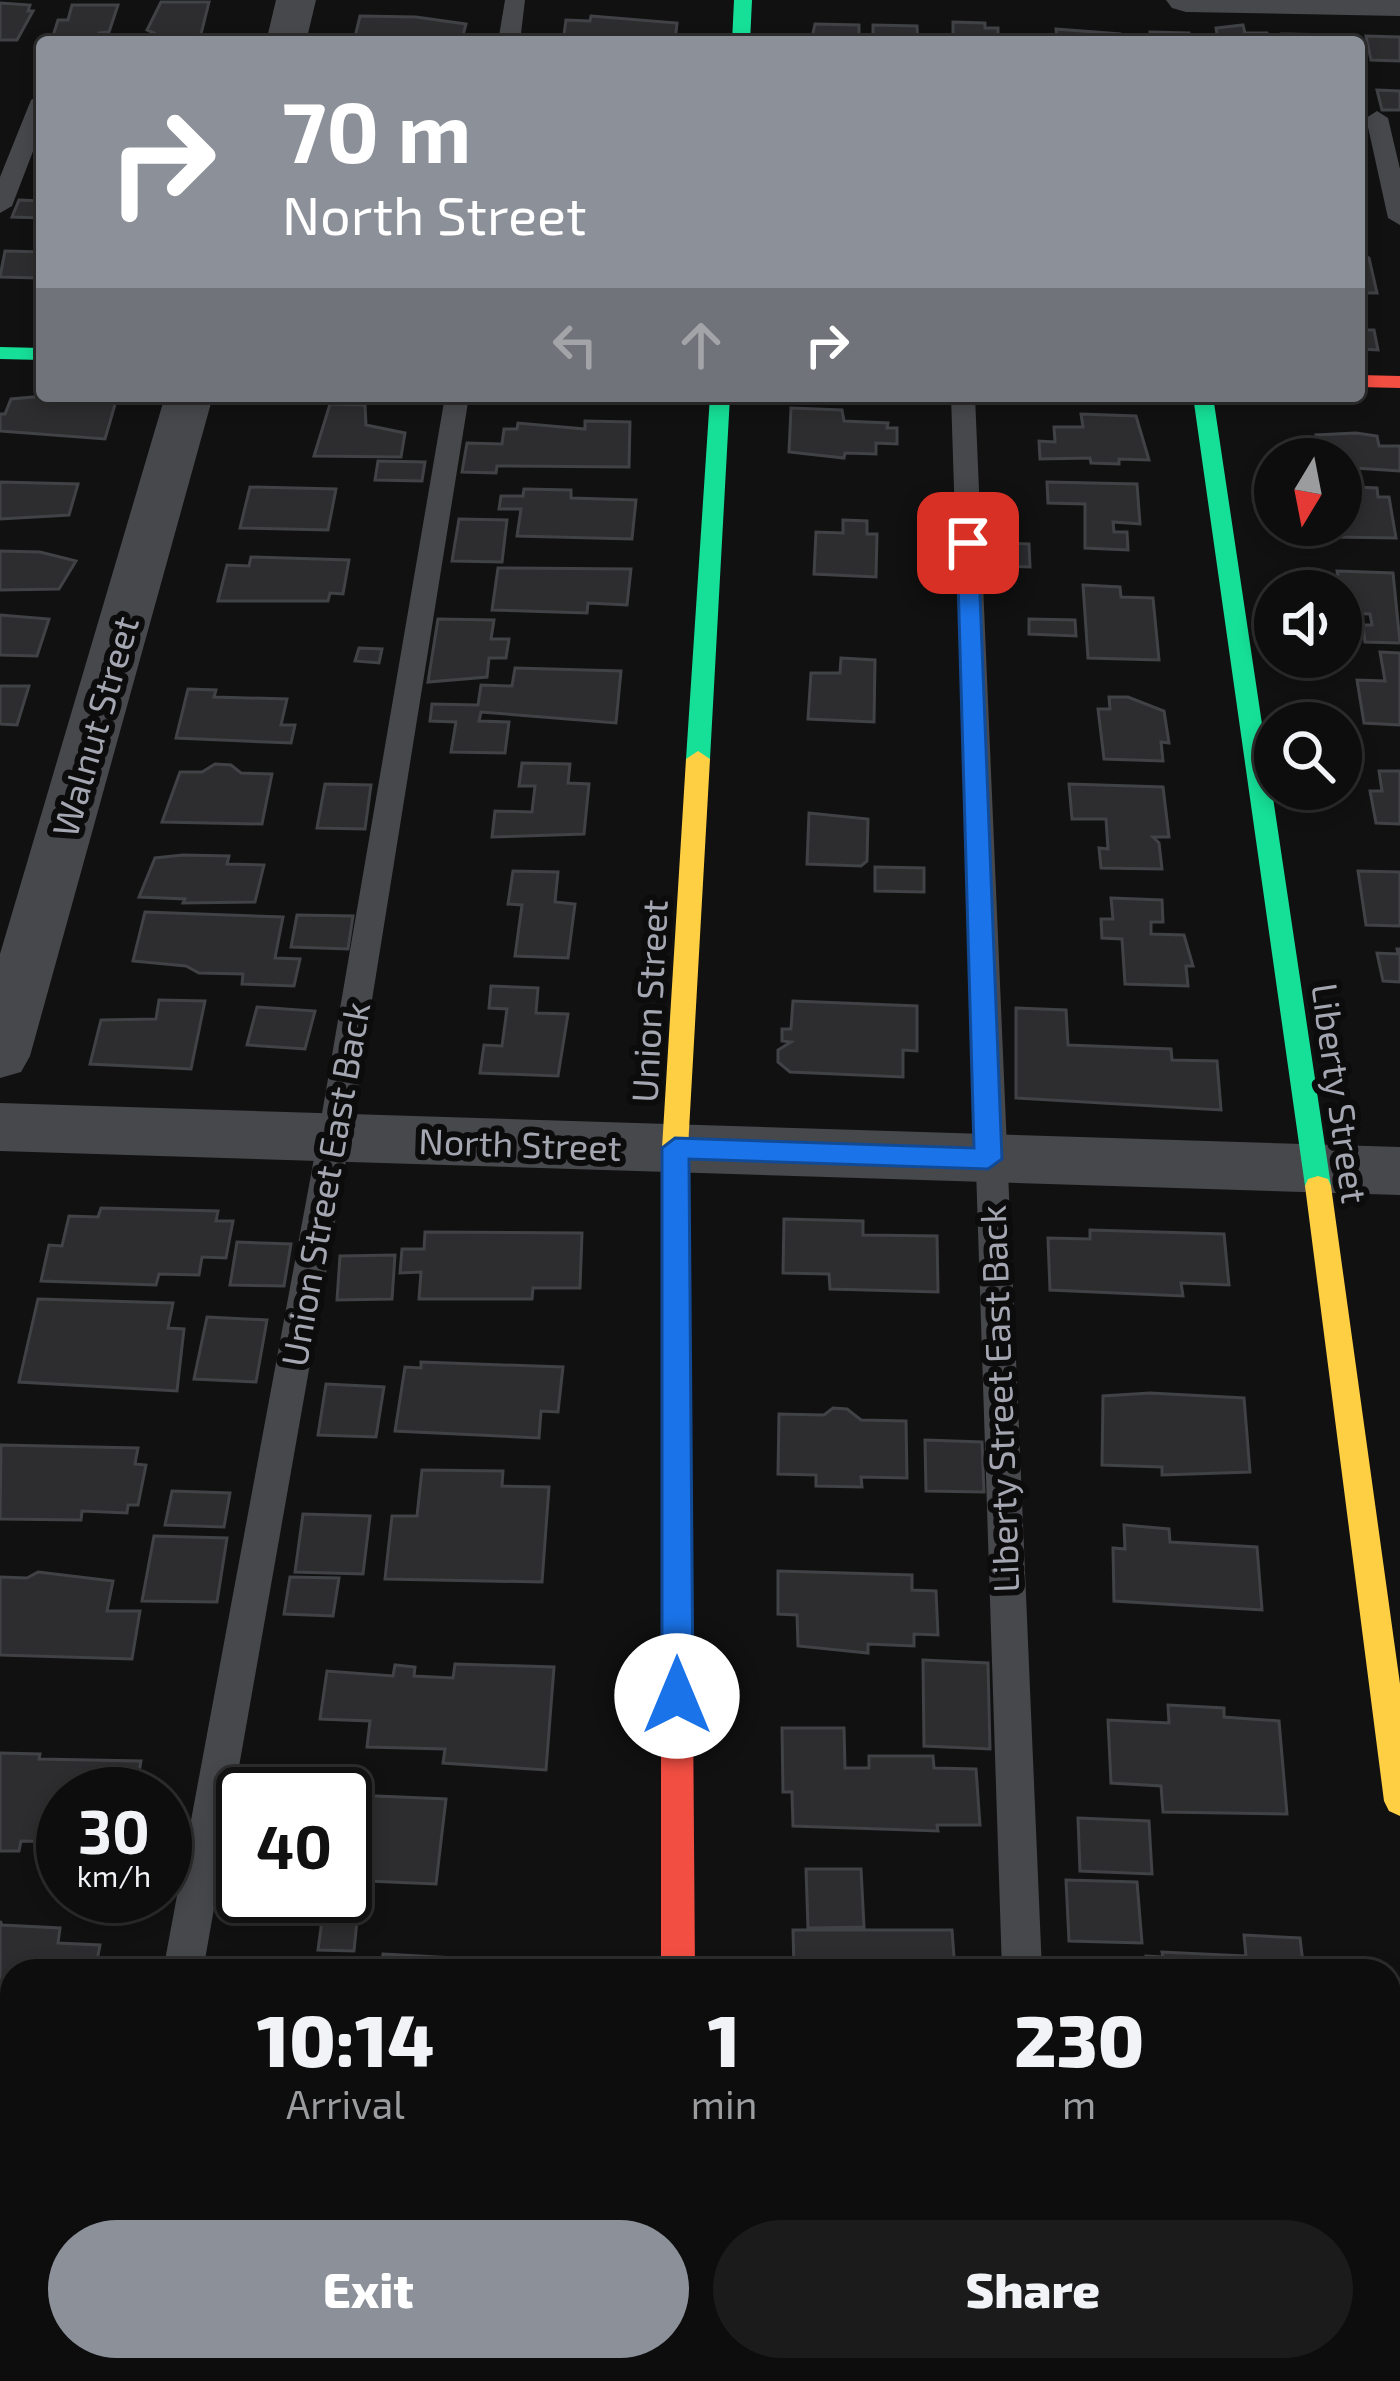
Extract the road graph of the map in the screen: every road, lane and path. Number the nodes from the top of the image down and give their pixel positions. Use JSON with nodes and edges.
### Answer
{"nodes":[{"id":1,"x":296,"y":0,"type":"edge"},
{"id":2,"x":515,"y":0,"type":"edge"},
{"id":3,"x":743,"y":0,"type":"edge"},
{"id":4,"x":1186,"y":0,"type":"edge"},
{"id":5,"x":1400,"y":4,"type":"edge"},
{"id":6,"x":287,"y":36,"type":"edge"},
{"id":7,"x":510,"y":36,"type":"edge"},
{"id":8,"x":741,"y":36,"type":"edge"},
{"id":9,"x":36,"y":115,"type":"edge"},
{"id":10,"x":1379,"y":118,"type":"edge"},
{"id":11,"x":0,"y":206,"type":"edge"},
{"id":12,"x":1400,"y":218,"type":"edge"},
{"id":13,"x":0,"y":353,"type":"edge"},
{"id":14,"x":36,"y":354,"type":"edge"},
{"id":15,"x":1365,"y":381,"type":"edge"},
{"id":16,"x":1400,"y":382,"type":"edge"},
{"id":17,"x":187,"y":402,"type":"edge"},
{"id":18,"x":456,"y":402,"type":"edge"},
{"id":19,"x":720,"y":402,"type":"edge"},
{"id":20,"x":963,"y":402,"type":"edge"},
{"id":21,"x":1205,"y":402,"type":"edge"},
{"id":22,"x":0,"y":1056,"type":"edge"},
{"id":23,"x":0,"y":1127,"type":"edge"},
{"id":24,"x":334,"y":1137,"type":"junction"},
{"id":25,"x":675,"y":1148,"type":"junction"},
{"id":26,"x":988,"y":1159,"type":"junction"},
{"id":27,"x":1316,"y":1168,"type":"junction"},
{"id":28,"x":1400,"y":1172,"type":"edge"},
{"id":29,"x":1400,"y":1801,"type":"edge"},
{"id":30,"x":185,"y":1959,"type":"edge"},
{"id":31,"x":678,"y":1959,"type":"edge"},
{"id":32,"x":1021,"y":1959,"type":"edge"}],
"edges":[{"from":1,"to":6,"type":"street"},
{"from":2,"to":7,"type":"lane"},
{"from":3,"to":8,"type":"street"},
{"from":4,"to":5,"type":"street"},
{"from":9,"to":11,"type":"lane"},
{"from":10,"to":12,"type":"lane"},
{"from":13,"to":14,"type":"street"},
{"from":15,"to":16,"type":"street"},
{"from":17,"to":22,"type":"street","name":"Walnut Street"},
{"from":18,"to":24,"type":"lane","name":"Union Street East Back"},
{"from":19,"to":25,"type":"street","name":"Union Street"},
{"from":20,"to":26,"type":"lane","name":"Liberty Street East Back"},
{"from":21,"to":27,"type":"street","name":"Liberty Street"},
{"from":23,"to":24,"type":"street","name":"North Street"},
{"from":24,"to":25,"type":"street","name":"North Street"},
{"from":24,"to":30,"type":"lane","name":"Union Street East Back"},
{"from":25,"to":26,"type":"street","name":"North Street"},
{"from":25,"to":31,"type":"street","name":"Union Street"},
{"from":26,"to":27,"type":"street","name":"North Street"},
{"from":26,"to":32,"type":"lane","name":"Liberty Street East Back"},
{"from":27,"to":28,"type":"street","name":"North Street"},
{"from":27,"to":29,"type":"street","name":"Liberty Street"}]}
